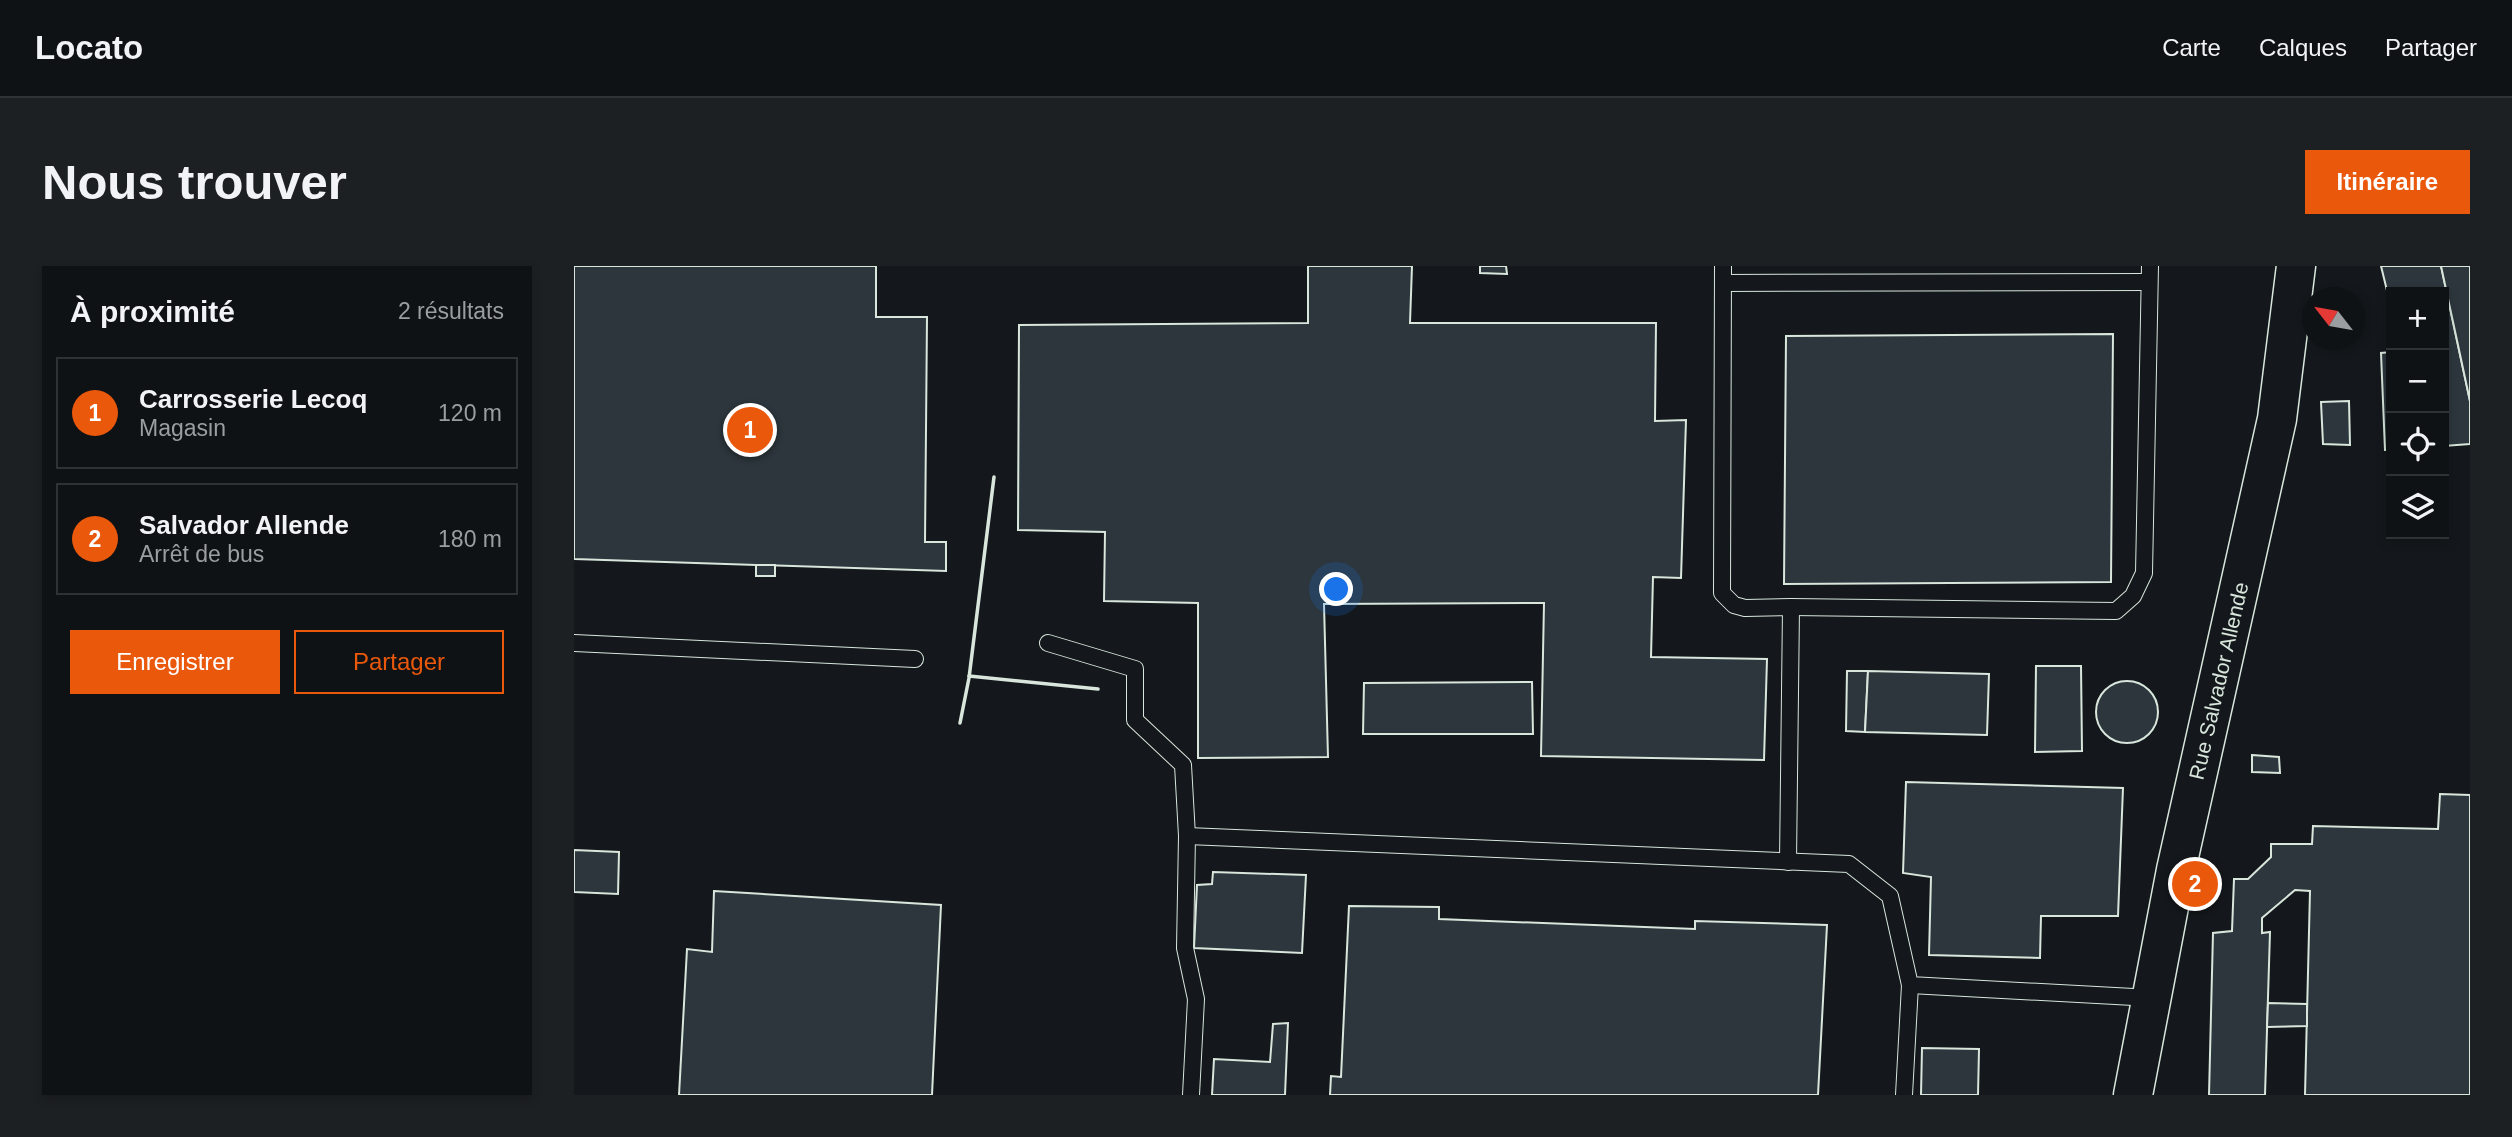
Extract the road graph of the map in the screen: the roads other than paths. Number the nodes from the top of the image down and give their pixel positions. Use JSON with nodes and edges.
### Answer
{"nodes":[{"id":1,"x":1723,"y":266,"type":"edge"},
{"id":2,"x":2296,"y":266,"type":"edge"},
{"id":3,"x":2149,"y":274,"type":"edge"},
{"id":4,"x":1723,"y":283,"type":"junction"},
{"id":5,"x":1791,"y":607,"type":"junction"},
{"id":6,"x":574,"y":643,"type":"edge"},
{"id":7,"x":1048,"y":643,"type":"dead end"},
{"id":8,"x":915,"y":659,"type":"dead end"},
{"id":9,"x":1187,"y":836,"type":"junction"},
{"id":10,"x":1788,"y":862,"type":"junction"},
{"id":11,"x":1910,"y":985,"type":"junction"},
{"id":12,"x":2152,"y":998,"type":"junction"},
{"id":13,"x":1191,"y":1095,"type":"edge"},
{"id":14,"x":1905,"y":1095,"type":"edge"},
{"id":15,"x":2133,"y":1095,"type":"edge"}],
"edges":[{"from":1,"to":4,"type":"lane"},
{"from":2,"to":12,"type":"street","name":"Rue Salvador Allende"},
{"from":3,"to":4,"type":"lane"},
{"from":3,"to":5,"type":"lane"},
{"from":4,"to":5,"type":"lane"},
{"from":5,"to":10,"type":"lane"},
{"from":6,"to":8,"type":"lane"},
{"from":7,"to":9,"type":"lane"},
{"from":9,"to":10,"type":"lane"},
{"from":9,"to":13,"type":"lane"},
{"from":10,"to":11,"type":"lane"},
{"from":11,"to":12,"type":"lane"},
{"from":11,"to":14,"type":"lane"},
{"from":12,"to":15,"type":"street","name":"Rue Salvador Allende"}]}
